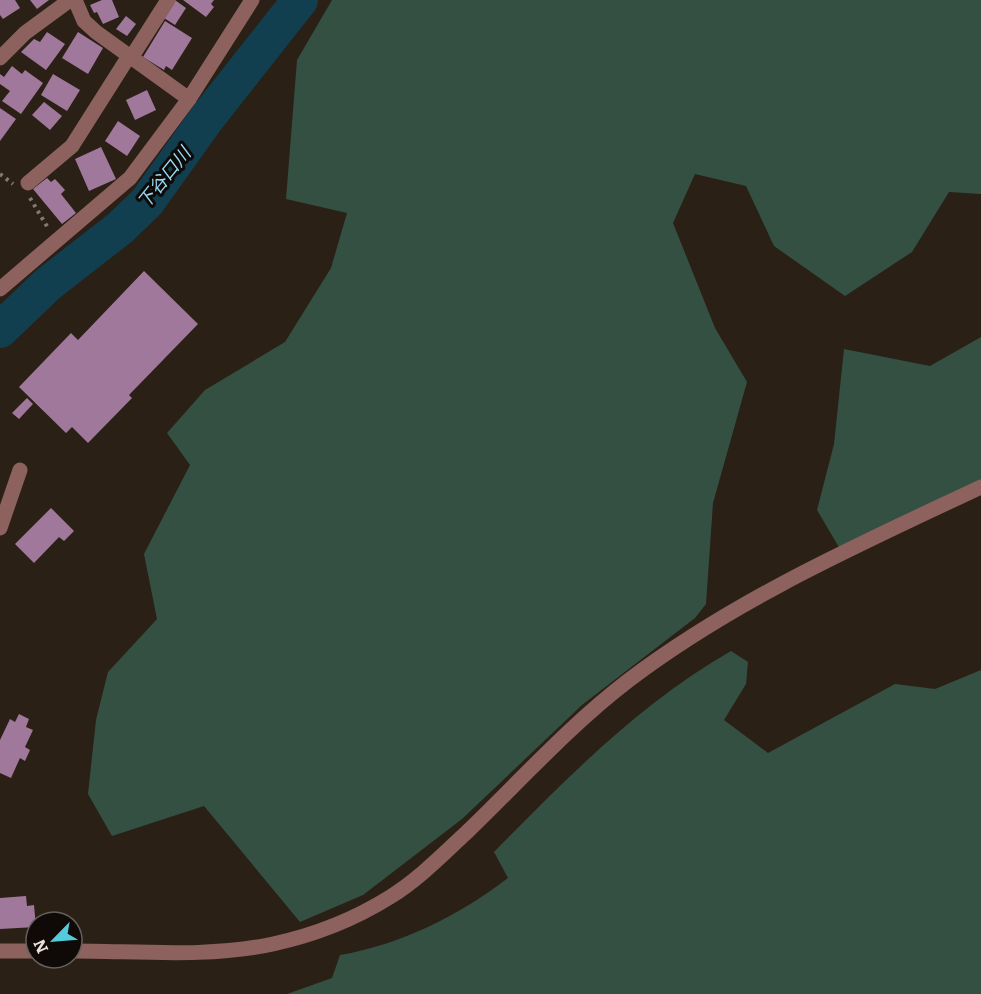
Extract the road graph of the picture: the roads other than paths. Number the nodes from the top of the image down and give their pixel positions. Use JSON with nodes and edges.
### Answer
{"nodes":[{"id":1,"x":70,"y":0,"type":"edge"},
{"id":2,"x":75,"y":0,"type":"edge"},
{"id":3,"x":168,"y":0,"type":"edge"},
{"id":4,"x":252,"y":0,"type":"edge"},
{"id":5,"x":130,"y":57,"type":"junction"},
{"id":6,"x":0,"y":58,"type":"edge"},
{"id":7,"x":189,"y":99,"type":"junction"},
{"id":8,"x":21,"y":187,"type":"road end"},
{"id":9,"x":0,"y":289,"type":"edge"},
{"id":10,"x":20,"y":470,"type":"dead end"},
{"id":11,"x":981,"y":486,"type":"edge"},
{"id":12,"x":0,"y":528,"type":"edge"},
{"id":13,"x":0,"y":951,"type":"edge"},
{"id":14,"x":24,"y":951,"type":"edge"},
{"id":15,"x":84,"y":951,"type":"edge"}],
"edges":[{"from":1,"to":6,"type":"street"},
{"from":2,"to":5,"type":"street"},
{"from":3,"to":5,"type":"street"},
{"from":4,"to":7,"type":"street"},
{"from":5,"to":7,"type":"street"},
{"from":5,"to":8,"type":"street"},
{"from":7,"to":9,"type":"street"},
{"from":10,"to":12,"type":"street"},
{"from":11,"to":15,"type":"street"},
{"from":13,"to":14,"type":"street"}]}
